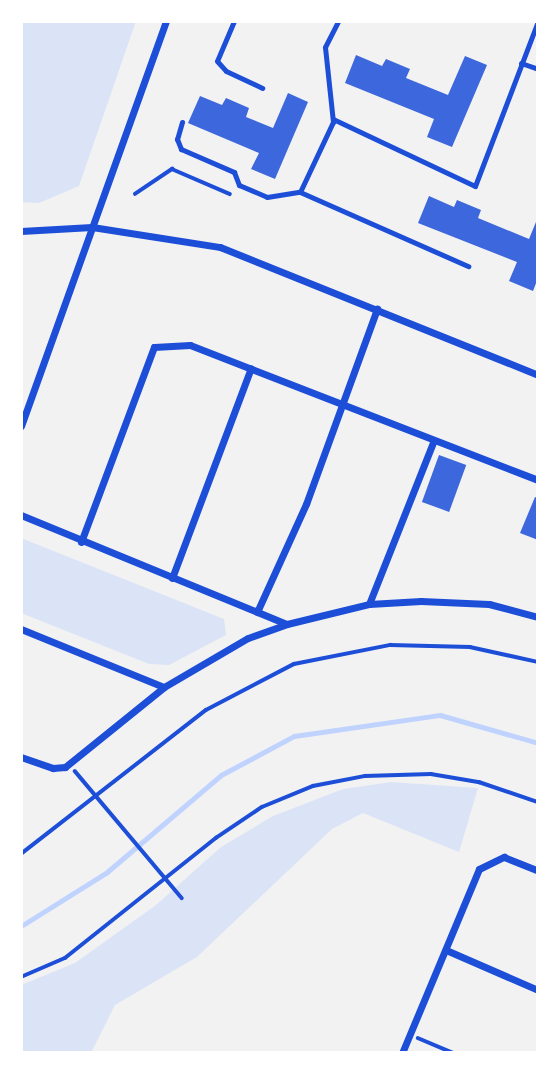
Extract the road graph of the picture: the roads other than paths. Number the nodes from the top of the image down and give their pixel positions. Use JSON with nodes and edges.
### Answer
{"nodes":[{"id":1,"x":166,"y":21,"type":"edge"},
{"id":2,"x":234,"y":21,"type":"edge"},
{"id":3,"x":338,"y":21,"type":"edge"},
{"id":4,"x":538,"y":21,"type":"edge"},
{"id":5,"x":521,"y":63,"type":"junction"},
{"id":6,"x":538,"y":69,"type":"edge"},
{"id":7,"x":262,"y":88,"type":"dead end"},
{"id":8,"x":333,"y":118,"type":"junction"},
{"id":9,"x":182,"y":122,"type":"dead end"},
{"id":10,"x":300,"y":192,"type":"junction"},
{"id":11,"x":92,"y":227,"type":"junction"},
{"id":12,"x":21,"y":231,"type":"edge"},
{"id":13,"x":468,"y":266,"type":"dead end"},
{"id":14,"x":377,"y":309,"type":"junction"},
{"id":15,"x":251,"y":368,"type":"junction"},
{"id":16,"x":538,"y":375,"type":"edge"},
{"id":17,"x":343,"y":403,"type":"junction"},
{"id":18,"x":21,"y":426,"type":"edge"},
{"id":19,"x":434,"y":440,"type":"junction"},
{"id":20,"x":538,"y":480,"type":"edge"},
{"id":21,"x":21,"y":515,"type":"edge"},
{"id":22,"x":81,"y":542,"type":"junction"},
{"id":23,"x":172,"y":579,"type":"junction"},
{"id":24,"x":369,"y":604,"type":"junction"},
{"id":25,"x":257,"y":612,"type":"junction"},
{"id":26,"x":538,"y":617,"type":"edge"},
{"id":27,"x":287,"y":624,"type":"junction"},
{"id":28,"x":21,"y":629,"type":"edge"},
{"id":29,"x":164,"y":687,"type":"junction"},
{"id":30,"x":21,"y":757,"type":"edge"},
{"id":31,"x":538,"y":871,"type":"edge"},
{"id":32,"x":446,"y":950,"type":"junction"},
{"id":33,"x":538,"y":990,"type":"edge"},
{"id":34,"x":402,"y":1053,"type":"edge"}],
"edges":[{"from":1,"to":11,"type":"street"},
{"from":2,"to":7,"type":"lane"},
{"from":3,"to":8,"type":"lane"},
{"from":4,"to":5,"type":"lane"},
{"from":5,"to":6,"type":"lane"},
{"from":5,"to":8,"type":"lane"},
{"from":8,"to":10,"type":"lane"},
{"from":9,"to":10,"type":"lane"},
{"from":10,"to":13,"type":"lane"},
{"from":11,"to":12,"type":"street"},
{"from":11,"to":14,"type":"street"},
{"from":11,"to":18,"type":"street"},
{"from":14,"to":16,"type":"street"},
{"from":14,"to":17,"type":"street"},
{"from":15,"to":17,"type":"street"},
{"from":15,"to":22,"type":"street"},
{"from":15,"to":23,"type":"street"},
{"from":17,"to":19,"type":"street"},
{"from":17,"to":25,"type":"street"},
{"from":19,"to":20,"type":"street"},
{"from":19,"to":24,"type":"street"},
{"from":21,"to":22,"type":"street"},
{"from":22,"to":23,"type":"street"},
{"from":23,"to":25,"type":"street"},
{"from":24,"to":26,"type":"street"},
{"from":24,"to":27,"type":"street"},
{"from":25,"to":27,"type":"street"},
{"from":27,"to":29,"type":"street"},
{"from":28,"to":29,"type":"street"},
{"from":29,"to":30,"type":"street"},
{"from":31,"to":32,"type":"street"},
{"from":32,"to":33,"type":"street"},
{"from":32,"to":34,"type":"street"}]}
